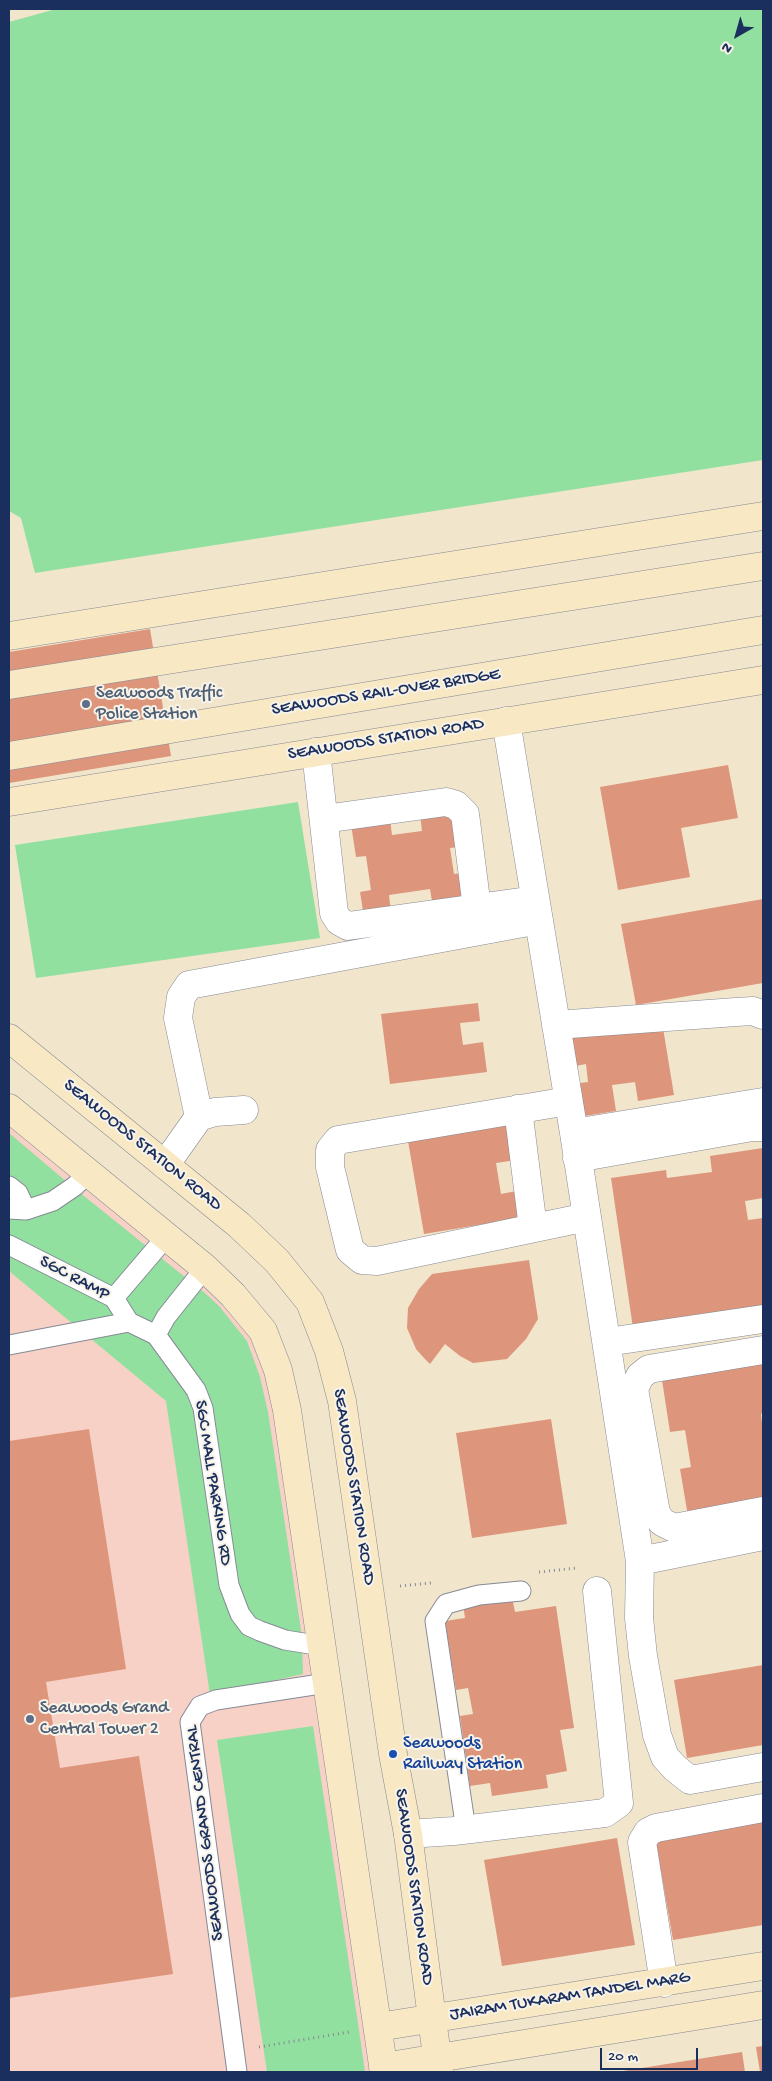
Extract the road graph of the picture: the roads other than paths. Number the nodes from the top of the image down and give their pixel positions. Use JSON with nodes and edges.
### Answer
{"nodes":[{"id":1,"x":763,"y":516,"type":"edge"},
{"id":2,"x":763,"y":566,"type":"edge"},
{"id":3,"x":763,"y":630,"type":"edge"},
{"id":4,"x":9,"y":636,"type":"edge"},
{"id":5,"x":763,"y":680,"type":"edge"},
{"id":6,"x":9,"y":685,"type":"edge"},
{"id":7,"x":506,"y":721,"type":"junction"},
{"id":8,"x":316,"y":752,"type":"junction"},
{"id":9,"x":9,"y":756,"type":"edge"},
{"id":10,"x":9,"y":802,"type":"edge"},
{"id":11,"x":324,"y":819,"type":"junction"},
{"id":12,"x":477,"y":908,"type":"junction"},
{"id":13,"x":537,"y":910,"type":"junction"},
{"id":14,"x":763,"y":1015,"type":"edge"},
{"id":15,"x":556,"y":1025,"type":"junction"},
{"id":16,"x":9,"y":1038,"type":"edge"},
{"id":17,"x":568,"y":1101,"type":"junction"},
{"id":18,"x":763,"y":1102,"type":"edge"},
{"id":19,"x":9,"y":1108,"type":"edge"},
{"id":20,"x":518,"y":1109,"type":"junction"},
{"id":21,"x":244,"y":1110,"type":"dead end"},
{"id":22,"x":200,"y":1117,"type":"junction"},
{"id":23,"x":763,"y":1128,"type":"edge"},
{"id":24,"x":575,"y":1145,"type":"junction"},
{"id":25,"x":165,"y":1165,"type":"junction"},
{"id":26,"x":88,"y":1173,"type":"junction"},
{"id":27,"x":9,"y":1186,"type":"edge"},
{"id":28,"x":18,"y":1209,"type":"edge"},
{"id":29,"x":587,"y":1217,"type":"junction"},
{"id":30,"x":533,"y":1228,"type":"junction"},
{"id":31,"x":166,"y":1237,"type":"junction"},
{"id":32,"x":10,"y":1245,"type":"edge"},
{"id":33,"x":205,"y":1268,"type":"junction"},
{"id":34,"x":114,"y":1298,"type":"junction"},
{"id":35,"x":763,"y":1319,"type":"edge"},
{"id":36,"x":129,"y":1322,"type":"junction"},
{"id":37,"x":156,"y":1335,"type":"junction"},
{"id":38,"x":607,"y":1342,"type":"junction"},
{"id":39,"x":9,"y":1345,"type":"edge"},
{"id":40,"x":763,"y":1350,"type":"edge"},
{"id":41,"x":763,"y":1511,"type":"edge"},
{"id":42,"x":763,"y":1536,"type":"edge"},
{"id":43,"x":640,"y":1561,"type":"junction"},
{"id":44,"x":521,"y":1591,"type":"dead end"},
{"id":45,"x":640,"y":1603,"type":"junction"},
{"id":46,"x":322,"y":1646,"type":"junction"},
{"id":47,"x":318,"y":1683,"type":"junction"},
{"id":48,"x":763,"y":1767,"type":"edge"},
{"id":49,"x":763,"y":1808,"type":"edge"},
{"id":50,"x":466,"y":1830,"type":"junction"},
{"id":51,"x":408,"y":1834,"type":"junction"},
{"id":52,"x":763,"y":1966,"type":"edge"},
{"id":53,"x":664,"y":1983,"type":"junction"},
{"id":54,"x":763,"y":2005,"type":"edge"},
{"id":55,"x":432,"y":2018,"type":"junction"},
{"id":56,"x":378,"y":2027,"type":"junction"},
{"id":57,"x":438,"y":2065,"type":"edge"},
{"id":58,"x":384,"y":2070,"type":"edge"},
{"id":59,"x":237,"y":2072,"type":"edge"}],
"edges":[{"from":1,"to":4,"type":"main road"},
{"from":2,"to":6,"type":"main road"},
{"from":3,"to":9,"type":"main road","name":"SEAWOODS RAIL-OVER BRIDGE"},
{"from":5,"to":7,"type":"main road","name":"SEAWOODS STATION ROAD"},
{"from":7,"to":8,"type":"main road","name":"SEAWOODS STATION ROAD"},
{"from":7,"to":13,"type":"street"},
{"from":8,"to":10,"type":"main road","name":"SEAWOODS STATION ROAD"},
{"from":8,"to":11,"type":"street"},
{"from":11,"to":12,"type":"street"},
{"from":11,"to":12,"type":"street"},
{"from":12,"to":13,"type":"street"},
{"from":13,"to":15,"type":"street"},
{"from":13,"to":22,"type":"street"},
{"from":14,"to":15,"type":"street"},
{"from":15,"to":17,"type":"street"},
{"from":16,"to":25,"type":"main road","name":"SEAWOODS STATION ROAD"},
{"from":17,"to":20,"type":"street"},
{"from":17,"to":24,"type":"street"},
{"from":18,"to":24,"type":"street"},
{"from":19,"to":26,"type":"main road"},
{"from":20,"to":30,"type":"street"},
{"from":20,"to":30,"type":"street"},
{"from":21,"to":22,"type":"street"},
{"from":22,"to":25,"type":"street"},
{"from":23,"to":24,"type":"street"},
{"from":24,"to":29,"type":"street"},
{"from":25,"to":51,"type":"main road","name":"SEAWOODS STATION ROAD"},
{"from":26,"to":28,"type":"lane"},
{"from":26,"to":31,"type":"main road"},
{"from":27,"to":28,"type":"lane"},
{"from":29,"to":30,"type":"street"},
{"from":29,"to":38,"type":"street"},
{"from":31,"to":33,"type":"main road"},
{"from":31,"to":34,"type":"lane"},
{"from":32,"to":34,"type":"lane","name":"SGC RAMP"},
{"from":33,"to":37,"type":"lane"},
{"from":33,"to":46,"type":"main road"},
{"from":34,"to":36,"type":"lane","name":"SGC RAMP"},
{"from":35,"to":38,"type":"street"},
{"from":36,"to":37,"type":"lane","name":"SGC MALL PARKING RD"},
{"from":36,"to":39,"type":"lane"},
{"from":37,"to":46,"type":"lane","name":"SGC MALL PARKING RD"},
{"from":38,"to":43,"type":"street"},
{"from":40,"to":41,"type":"street"},
{"from":42,"to":43,"type":"street"},
{"from":43,"to":45,"type":"street"},
{"from":44,"to":50,"type":"lane"},
{"from":45,"to":48,"type":"street"},
{"from":45,"to":50,"type":"street"},
{"from":46,"to":47,"type":"main road"},
{"from":47,"to":56,"type":"main road"},
{"from":47,"to":59,"type":"lane","name":"SEAWOODS GRAND CENTRAL"},
{"from":49,"to":53,"type":"street"},
{"from":50,"to":51,"type":"street"},
{"from":51,"to":55,"type":"main road","name":"SEAWOODS STATION ROAD"},
{"from":52,"to":53,"type":"main road","name":"JAIRAM TUKARAM TANDEL MARG"},
{"from":53,"to":55,"type":"main road","name":"JAIRAM TUKARAM TANDEL MARG"},
{"from":54,"to":57,"type":"main road"},
{"from":55,"to":56,"type":"main road","name":"JAIRAM TUKARAM TANDEL MARG"},
{"from":55,"to":57,"type":"main road","name":"SEAWOODS STATION ROAD"},
{"from":56,"to":58,"type":"main road"},
{"from":57,"to":58,"type":"main road"}]}
